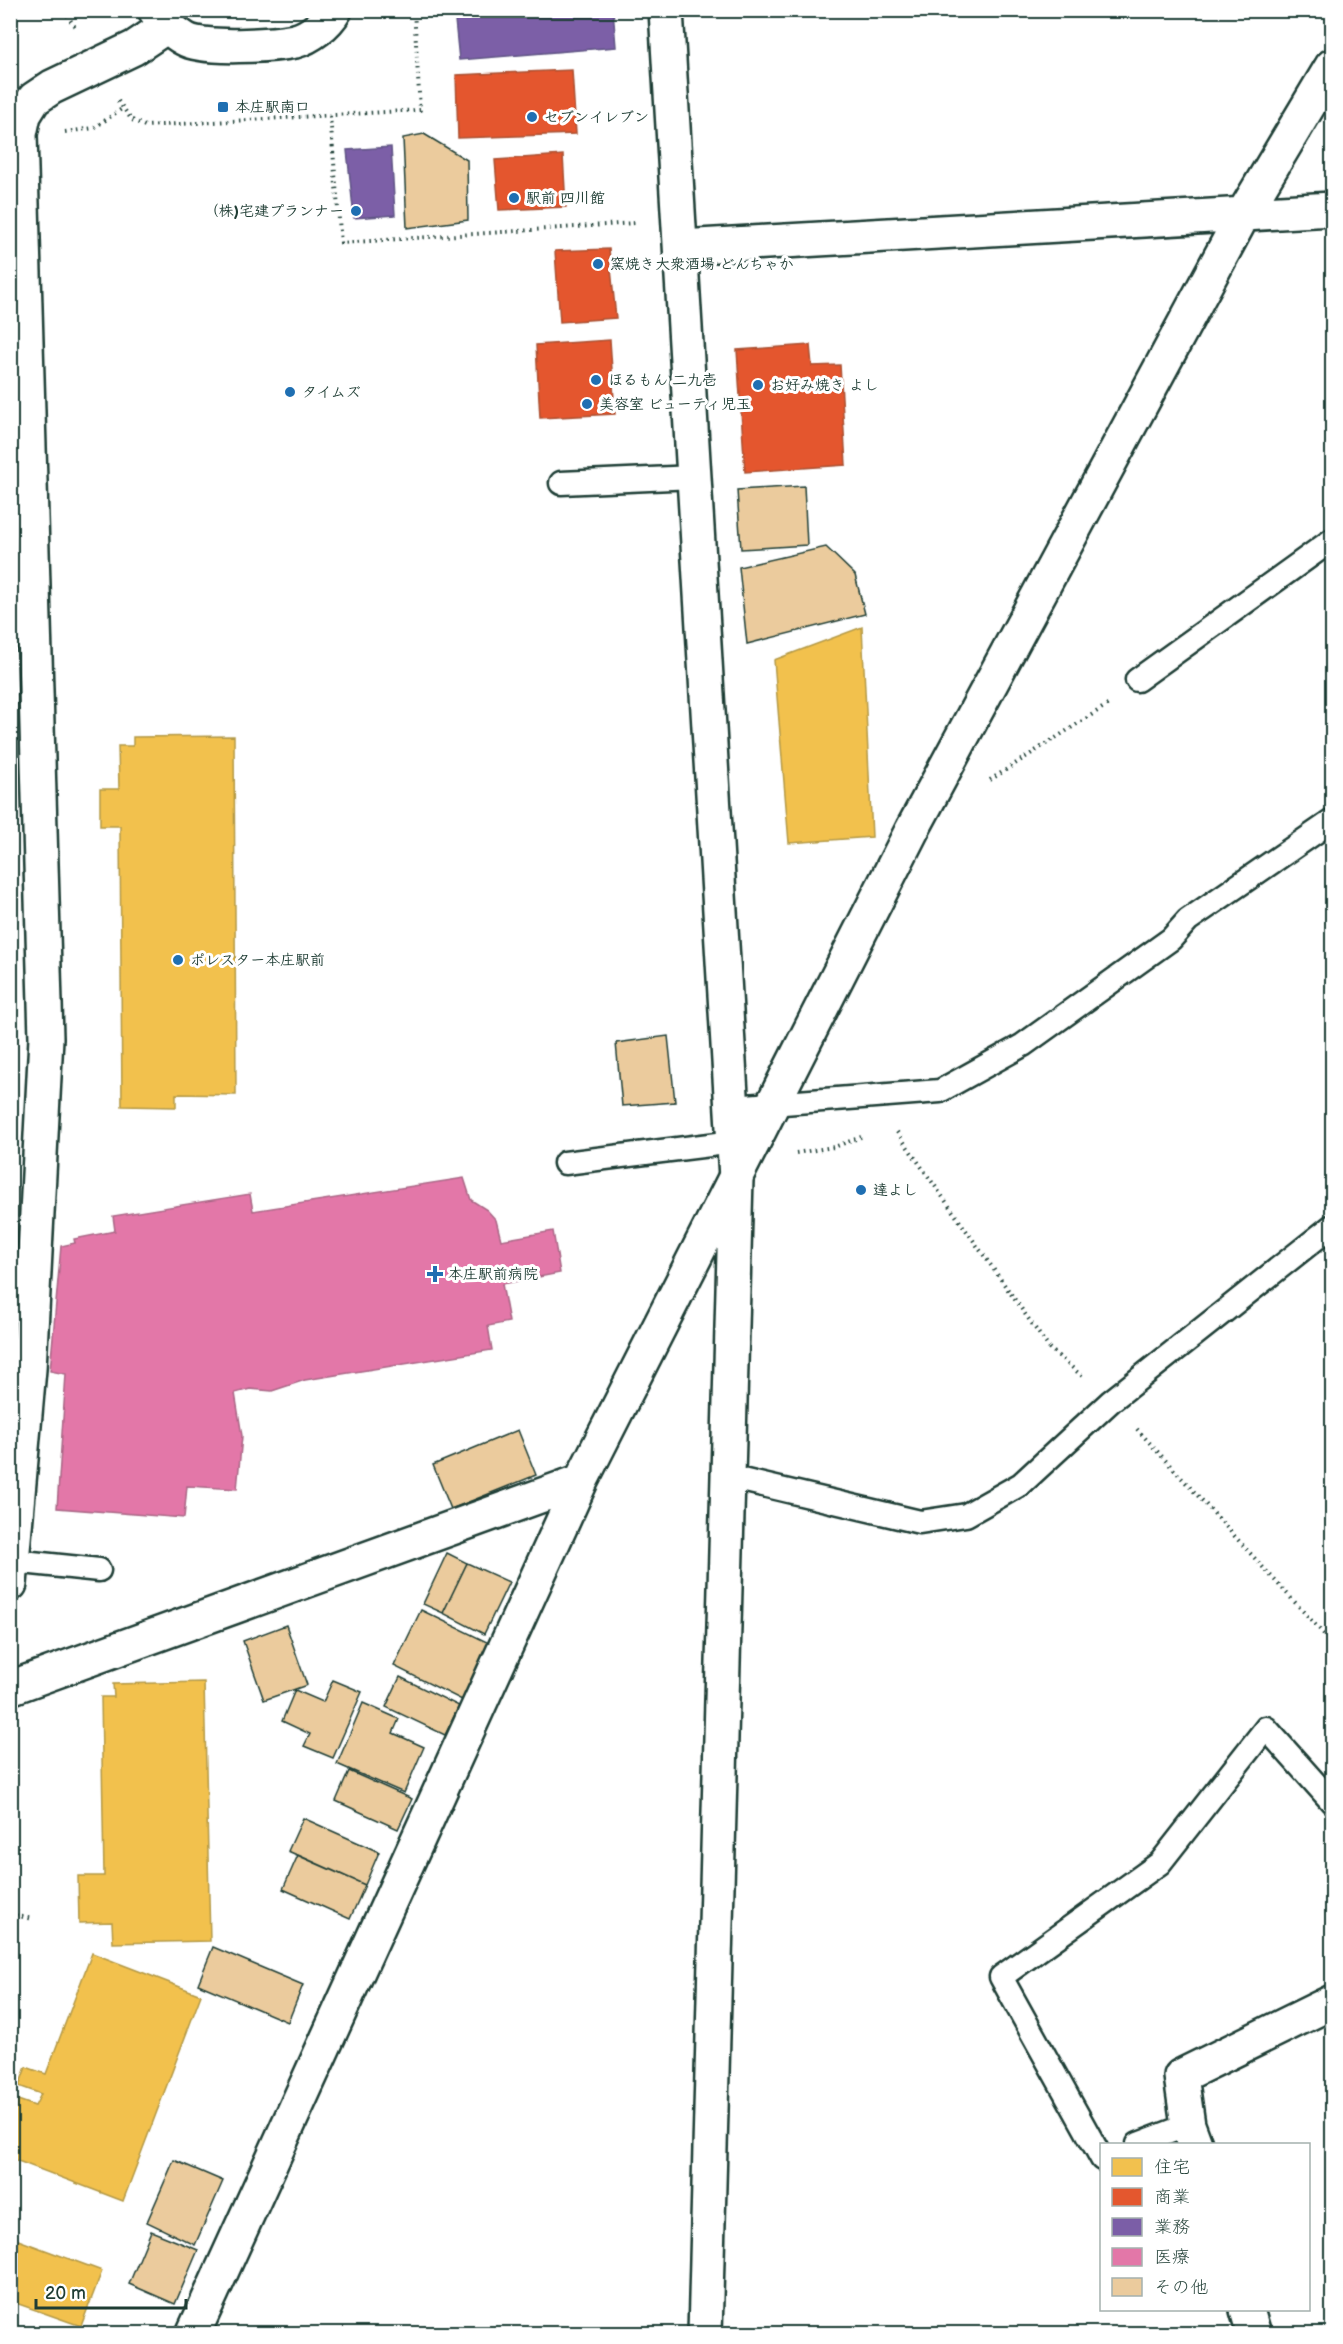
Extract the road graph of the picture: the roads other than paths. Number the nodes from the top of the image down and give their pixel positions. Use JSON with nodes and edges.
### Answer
{"nodes":[{"id":1,"x":335,"y":10,"type":"edge"},
{"id":2,"x":666,"y":10,"type":"edge"},
{"id":3,"x":161,"y":18,"type":"edge"},
{"id":4,"x":1332,"y":66,"type":"edge"},
{"id":5,"x":1332,"y":209,"type":"edge"},
{"id":6,"x":1244,"y":213,"type":"junction"},
{"id":7,"x":681,"y":247,"type":"junction"},
{"id":8,"x":694,"y":477,"type":"junction"},
{"id":9,"x":561,"y":483,"type":"dead end"},
{"id":10,"x":1332,"y":540,"type":"edge"},
{"id":11,"x":1137,"y":680,"type":"road end"},
{"id":12,"x":1332,"y":821,"type":"edge"},
{"id":13,"x":772,"y":1104,"type":"junction"},
{"id":14,"x":732,"y":1107,"type":"junction"},
{"id":15,"x":734,"y":1142,"type":"junction"},
{"id":16,"x":565,"y":1163,"type":"dead end"},
{"id":17,"x":736,"y":1178,"type":"junction"},
{"id":18,"x":1332,"y":1226,"type":"edge"},
{"id":19,"x":729,"y":1477,"type":"junction"},
{"id":20,"x":581,"y":1481,"type":"junction"},
{"id":21,"x":99,"y":1570,"type":"dead end"},
{"id":22,"x":12,"y":1572,"type":"edge"},
{"id":23,"x":10,"y":1688,"type":"edge"},
{"id":24,"x":1332,"y":1802,"type":"edge"},
{"id":25,"x":1332,"y":2002,"type":"edge"},
{"id":26,"x":1191,"y":2135,"type":"edge"},
{"id":27,"x":1149,"y":2143,"type":"edge"},
{"id":28,"x":1100,"y":2157,"type":"edge"},
{"id":29,"x":1247,"y":2311,"type":"edge"},
{"id":30,"x":193,"y":2334,"type":"edge"},
{"id":31,"x":705,"y":2334,"type":"edge"},
{"id":32,"x":1254,"y":2334,"type":"edge"}],
"edges":[{"from":1,"to":3,"type":"street"},
{"from":2,"to":7,"type":"street"},
{"from":3,"to":22,"type":"street"},
{"from":4,"to":6,"type":"street"},
{"from":5,"to":6,"type":"street"},
{"from":6,"to":7,"type":"street"},
{"from":6,"to":13,"type":"street"},
{"from":7,"to":8,"type":"street"},
{"from":8,"to":9,"type":"lane"},
{"from":8,"to":14,"type":"street"},
{"from":10,"to":11,"type":"lane"},
{"from":12,"to":13,"type":"lane"},
{"from":13,"to":14,"type":"lane"},
{"from":13,"to":17,"type":"street"},
{"from":14,"to":15,"type":"street"},
{"from":15,"to":16,"type":"lane"},
{"from":15,"to":17,"type":"street"},
{"from":17,"to":19,"type":"street"},
{"from":17,"to":20,"type":"street"},
{"from":18,"to":19,"type":"lane"},
{"from":19,"to":31,"type":"street"},
{"from":20,"to":23,"type":"street"},
{"from":20,"to":30,"type":"street"},
{"from":21,"to":22,"type":"lane"},
{"from":24,"to":28,"type":"lane"},
{"from":25,"to":26,"type":"street"},
{"from":26,"to":27,"type":"lane"},
{"from":29,"to":32,"type":"street"}]}
